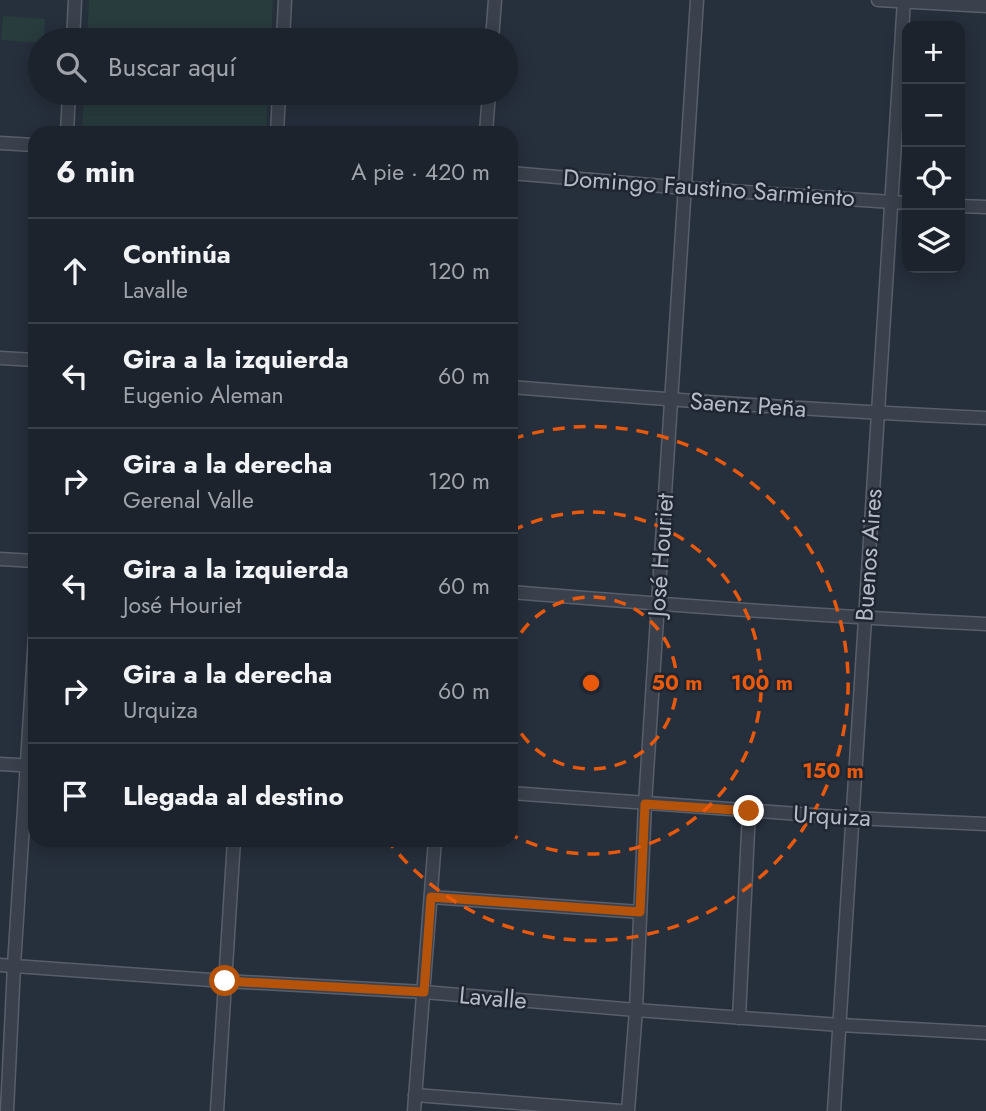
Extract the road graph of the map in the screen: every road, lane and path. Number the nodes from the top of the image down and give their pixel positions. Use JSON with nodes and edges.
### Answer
{"nodes":[{"id":1,"x":75,"y":0,"type":"edge"},
{"id":2,"x":285,"y":0,"type":"edge"},
{"id":3,"x":495,"y":0,"type":"edge"},
{"id":4,"x":697,"y":0,"type":"edge"},
{"id":5,"x":878,"y":0,"type":"edge"},
{"id":6,"x":904,"y":1,"type":"edge"},
{"id":7,"x":986,"y":6,"type":"edge"},
{"id":8,"x":74,"y":28,"type":"edge"},
{"id":9,"x":284,"y":28,"type":"edge"},
{"id":10,"x":493,"y":28,"type":"edge"},
{"id":11,"x":68,"y":105,"type":"edge"},
{"id":12,"x":278,"y":105,"type":"edge"},
{"id":13,"x":488,"y":105,"type":"edge"},
{"id":14,"x":67,"y":126,"type":"edge"},
{"id":15,"x":277,"y":126,"type":"edge"},
{"id":16,"x":487,"y":126,"type":"edge"},
{"id":17,"x":0,"y":143,"type":"edge"},
{"id":18,"x":28,"y":145,"type":"edge"},
{"id":19,"x":518,"y":174,"type":"edge"},
{"id":20,"x":685,"y":188,"type":"junction"},
{"id":21,"x":891,"y":202,"type":"junction"},
{"id":22,"x":902,"y":203,"type":"edge"},
{"id":23,"x":965,"y":206,"type":"edge"},
{"id":24,"x":986,"y":207,"type":"edge"},
{"id":25,"x":0,"y":358,"type":"edge"},
{"id":26,"x":28,"y":360,"type":"edge"},
{"id":27,"x":518,"y":388,"type":"edge"},
{"id":28,"x":671,"y":400,"type":"junction"},
{"id":29,"x":878,"y":413,"type":"junction"},
{"id":30,"x":986,"y":418,"type":"edge"},
{"id":31,"x":0,"y":559,"type":"edge"},
{"id":32,"x":28,"y":561,"type":"edge"},
{"id":33,"x":518,"y":593,"type":"edge"},
{"id":34,"x":658,"y":604,"type":"junction"},
{"id":35,"x":865,"y":619,"type":"junction"},
{"id":36,"x":986,"y":624,"type":"edge"},
{"id":37,"x":0,"y":764,"type":"edge"},
{"id":38,"x":28,"y":766,"type":"edge"},
{"id":39,"x":518,"y":794,"type":"edge"},
{"id":40,"x":28,"y":801,"type":"edge"},
{"id":41,"x":645,"y":804,"type":"junction"},
{"id":42,"x":749,"y":811,"type":"junction"},
{"id":43,"x":853,"y":818,"type":"junction"},
{"id":44,"x":986,"y":824,"type":"edge"},
{"id":45,"x":233,"y":847,"type":"edge"},
{"id":46,"x":435,"y":847,"type":"edge"},
{"id":47,"x":431,"y":897,"type":"junction"},
{"id":48,"x":640,"y":912,"type":"junction"},
{"id":49,"x":0,"y":965,"type":"edge"},
{"id":50,"x":14,"y":966,"type":"junction"},
{"id":51,"x":225,"y":981,"type":"junction"},
{"id":52,"x":424,"y":992,"type":"junction"},
{"id":53,"x":636,"y":1010,"type":"junction"},
{"id":54,"x":739,"y":1018,"type":"junction"},
{"id":55,"x":840,"y":1025,"type":"junction"},
{"id":56,"x":986,"y":1032,"type":"edge"},
{"id":57,"x":5,"y":1068,"type":"edge"},
{"id":58,"x":415,"y":1095,"type":"junction"},
{"id":59,"x":7,"y":1111,"type":"edge"},
{"id":60,"x":217,"y":1111,"type":"edge"},
{"id":61,"x":414,"y":1111,"type":"edge"},
{"id":62,"x":621,"y":1111,"type":"edge"},
{"id":63,"x":628,"y":1111,"type":"edge"},
{"id":64,"x":834,"y":1111,"type":"edge"}],
"edges":[{"from":1,"to":8,"type":"street"},
{"from":2,"to":9,"type":"street"},
{"from":3,"to":10,"type":"street"},
{"from":4,"to":20,"type":"street","name":"José Houriet"},
{"from":5,"to":6,"type":"street"},
{"from":6,"to":7,"type":"street"},
{"from":6,"to":21,"type":"street","name":"Buenos Aires"},
{"from":11,"to":14,"type":"street"},
{"from":12,"to":15,"type":"street"},
{"from":13,"to":16,"type":"street"},
{"from":17,"to":18,"type":"street"},
{"from":19,"to":20,"type":"street","name":"Domingo Faustino Sarmiento"},
{"from":20,"to":21,"type":"street","name":"Domingo Faustino Sarmiento"},
{"from":20,"to":28,"type":"street","name":"José Houriet"},
{"from":21,"to":22,"type":"street","name":"Domingo Faustino Sarmiento"},
{"from":21,"to":29,"type":"street","name":"Buenos Aires"},
{"from":23,"to":24,"type":"street"},
{"from":25,"to":26,"type":"street"},
{"from":27,"to":28,"type":"street","name":"Saenz Peña"},
{"from":28,"to":29,"type":"street","name":"Saenz Peña"},
{"from":28,"to":34,"type":"street","name":"José Houriet"},
{"from":29,"to":30,"type":"street","name":"Saenz Peña"},
{"from":29,"to":35,"type":"street","name":"Buenos Aires"},
{"from":31,"to":32,"type":"street"},
{"from":33,"to":34,"type":"street"},
{"from":34,"to":35,"type":"street"},
{"from":34,"to":41,"type":"street","name":"José Houriet"},
{"from":35,"to":36,"type":"street"},
{"from":35,"to":43,"type":"street","name":"Buenos Aires"},
{"from":37,"to":38,"type":"street"},
{"from":39,"to":41,"type":"street","name":"Urquiza"},
{"from":40,"to":50,"type":"street"},
{"from":41,"to":42,"type":"street","name":"Urquiza"},
{"from":41,"to":48,"type":"street","name":"José Houriet"},
{"from":42,"to":43,"type":"street","name":"Urquiza"},
{"from":42,"to":54,"type":"street"},
{"from":43,"to":44,"type":"street","name":"Urquiza"},
{"from":43,"to":55,"type":"street","name":"Buenos Aires"},
{"from":45,"to":51,"type":"street"},
{"from":46,"to":47,"type":"street"},
{"from":47,"to":48,"type":"street"},
{"from":47,"to":52,"type":"street"},
{"from":48,"to":53,"type":"street","name":"José Houriet"},
{"from":49,"to":50,"type":"street","name":"Lavalle"},
{"from":50,"to":51,"type":"street","name":"Lavalle"},
{"from":50,"to":57,"type":"street"},
{"from":51,"to":52,"type":"street","name":"Lavalle"},
{"from":51,"to":60,"type":"street"},
{"from":52,"to":53,"type":"street","name":"Lavalle"},
{"from":52,"to":58,"type":"street"},
{"from":53,"to":54,"type":"street","name":"Lavalle"},
{"from":53,"to":63,"type":"street","name":"José Houriet"},
{"from":54,"to":55,"type":"street","name":"Lavalle"},
{"from":55,"to":56,"type":"street","name":"Lavalle"},
{"from":55,"to":64,"type":"street","name":"Buenos Aires"},
{"from":57,"to":59,"type":"street"},
{"from":58,"to":61,"type":"street"},
{"from":58,"to":62,"type":"street"}]}
